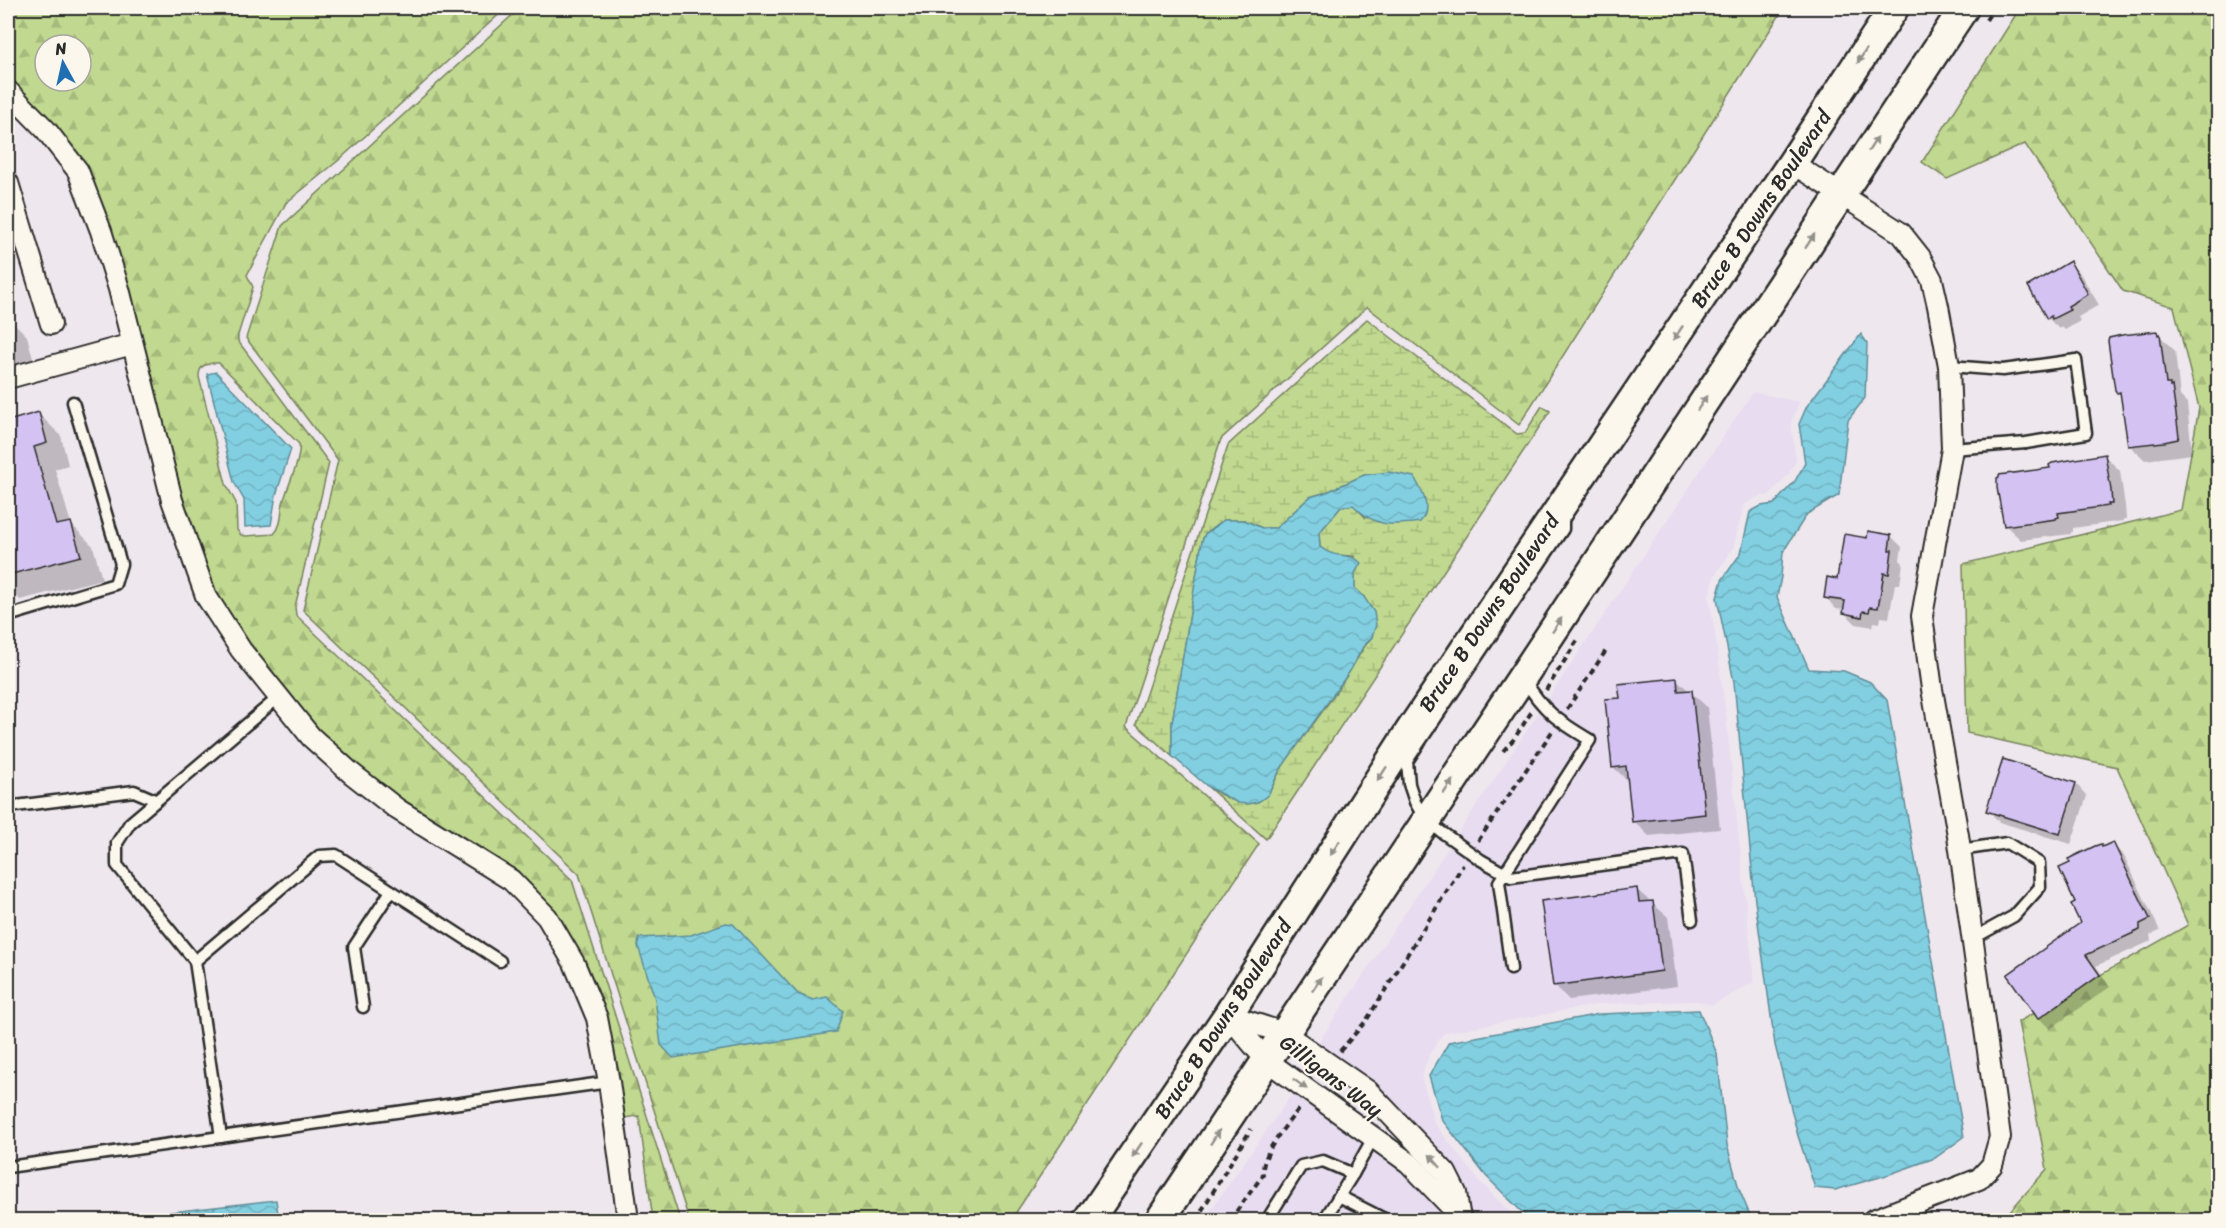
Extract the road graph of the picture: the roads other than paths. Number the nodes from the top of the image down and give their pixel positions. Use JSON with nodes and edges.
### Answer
{"nodes":[{"id":1,"x":1894,"y":8,"type":"edge"},
{"id":2,"x":1964,"y":8,"type":"edge"},
{"id":3,"x":8,"y":91,"type":"edge"},
{"id":4,"x":1792,"y":163,"type":"junction"},
{"id":5,"x":8,"y":183,"type":"edge"},
{"id":6,"x":1841,"y":193,"type":"junction"},
{"id":7,"x":51,"y":324,"type":"dead end"},
{"id":8,"x":132,"y":344,"type":"junction"},
{"id":9,"x":1949,"y":366,"type":"junction"},
{"id":10,"x":8,"y":378,"type":"edge"},
{"id":11,"x":73,"y":402,"type":"dead end"},
{"id":12,"x":1952,"y":449,"type":"junction"},
{"id":13,"x":1562,"y":505,"type":"junction"},
{"id":14,"x":8,"y":616,"type":"edge"},
{"id":15,"x":1523,"y":676,"type":"junction"},
{"id":16,"x":279,"y":697,"type":"junction"},
{"id":17,"x":8,"y":791,"type":"edge"},
{"id":18,"x":155,"y":800,"type":"junction"},
{"id":19,"x":9,"y":807,"type":"edge"},
{"id":20,"x":1426,"y":821,"type":"junction"},
{"id":21,"x":1960,"y":850,"type":"junction"},
{"id":22,"x":1504,"y":874,"type":"junction"},
{"id":23,"x":391,"y":891,"type":"junction"},
{"id":24,"x":1692,"y":920,"type":"dead end"},
{"id":25,"x":1972,"y":939,"type":"junction"},
{"id":26,"x":195,"y":961,"type":"junction"},
{"id":27,"x":500,"y":961,"type":"dead end"},
{"id":28,"x":1511,"y":969,"type":"dead end"},
{"id":29,"x":363,"y":1007,"type":"dead end"},
{"id":30,"x":1228,"y":1014,"type":"junction"},
{"id":31,"x":1284,"y":1033,"type":"junction"},
{"id":32,"x":1266,"y":1060,"type":"junction"},
{"id":33,"x":609,"y":1082,"type":"junction"},
{"id":34,"x":221,"y":1137,"type":"junction"},
{"id":35,"x":1373,"y":1138,"type":"junction"},
{"id":36,"x":8,"y":1167,"type":"edge"},
{"id":37,"x":1353,"y":1174,"type":"junction"},
{"id":38,"x":1339,"y":1196,"type":"junction"},
{"id":39,"x":1461,"y":1217,"type":"edge"},
{"id":40,"x":628,"y":1221,"type":"edge"},
{"id":41,"x":1089,"y":1221,"type":"edge"},
{"id":42,"x":1160,"y":1221,"type":"edge"},
{"id":43,"x":1268,"y":1221,"type":"edge"},
{"id":44,"x":1324,"y":1221,"type":"edge"},
{"id":45,"x":1386,"y":1221,"type":"edge"},
{"id":46,"x":1873,"y":1221,"type":"edge"}],
"edges":[{"from":1,"to":4,"type":"main road","name":"Bruce B Downs Boulevard","one_way":true},
{"from":6,"to":2,"type":"main road","one_way":true},
{"from":3,"to":8,"type":"street"},
{"from":4,"to":6,"type":"street"},
{"from":4,"to":13,"type":"main road","name":"Bruce B Downs Boulevard","one_way":true},
{"from":5,"to":7,"type":"street"},
{"from":6,"to":9,"type":"street"},
{"from":15,"to":6,"type":"main road","one_way":true},
{"from":8,"to":10,"type":"street"},
{"from":8,"to":16,"type":"street"},
{"from":9,"to":12,"type":"street"},
{"from":9,"to":12,"type":"lane"},
{"from":11,"to":14,"type":"lane"},
{"from":12,"to":21,"type":"street"},
{"from":13,"to":20,"type":"lane"},
{"from":13,"to":30,"type":"main road","name":"Bruce B Downs Boulevard","one_way":true},
{"from":20,"to":15,"type":"main road","one_way":true},
{"from":15,"to":22,"type":"lane"},
{"from":16,"to":18,"type":"lane"},
{"from":16,"to":33,"type":"street"},
{"from":17,"to":19,"type":"lane"},
{"from":18,"to":19,"type":"lane"},
{"from":18,"to":26,"type":"lane"},
{"from":20,"to":22,"type":"lane"},
{"from":31,"to":20,"type":"main road","one_way":true},
{"from":21,"to":25,"type":"street"},
{"from":21,"to":25,"type":"lane"},
{"from":22,"to":24,"type":"lane"},
{"from":22,"to":28,"type":"lane"},
{"from":23,"to":26,"type":"lane"},
{"from":23,"to":27,"type":"lane"},
{"from":23,"to":29,"type":"lane"},
{"from":25,"to":46,"type":"street"},
{"from":26,"to":34,"type":"lane"},
{"from":30,"to":31,"type":"street","name":"Gilligans Way"},
{"from":30,"to":32,"type":"street","name":"Gilligans Way"},
{"from":30,"to":41,"type":"main road","name":"Bruce B Downs Boulevard","one_way":true},
{"from":31,"to":32,"type":"main road"},
{"from":39,"to":31,"type":"street","name":"Gilligans Way","one_way":true},
{"from":32,"to":35,"type":"street","name":"Gilligans Way","one_way":true},
{"from":42,"to":32,"type":"main road","one_way":true},
{"from":33,"to":34,"type":"lane"},
{"from":33,"to":40,"type":"street"},
{"from":34,"to":36,"type":"lane"},
{"from":35,"to":37,"type":"lane"},
{"from":35,"to":39,"type":"street","name":"Gilligans Way"},
{"from":37,"to":38,"type":"lane"},
{"from":37,"to":43,"type":"lane"},
{"from":38,"to":44,"type":"lane"},
{"from":38,"to":45,"type":"lane"}]}
